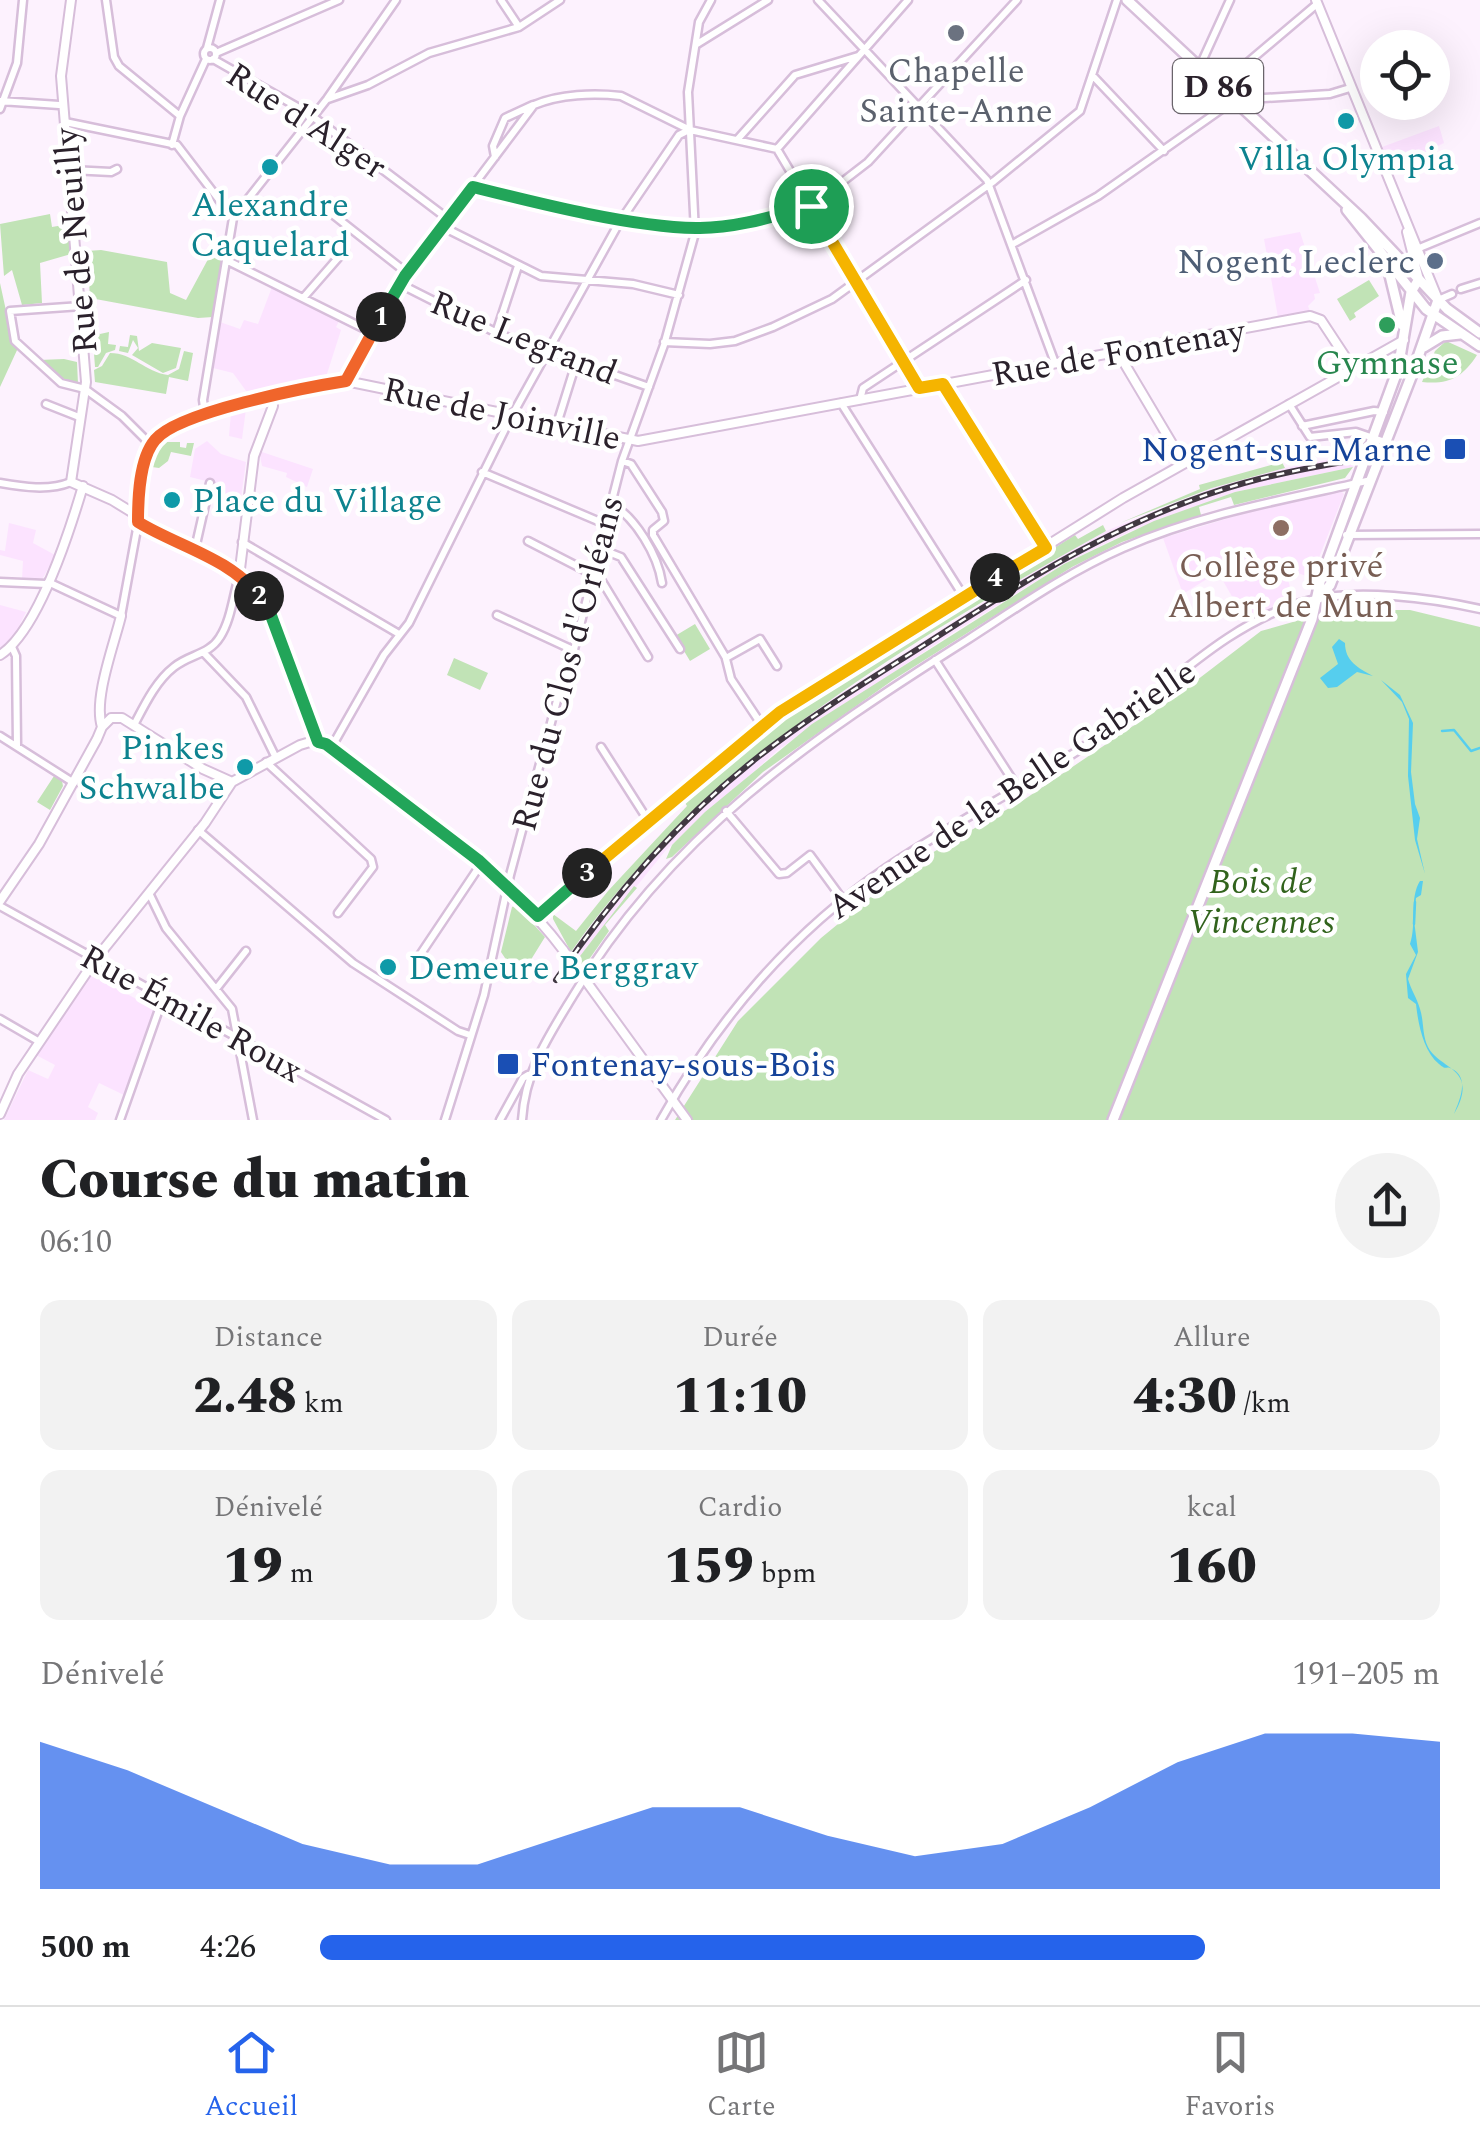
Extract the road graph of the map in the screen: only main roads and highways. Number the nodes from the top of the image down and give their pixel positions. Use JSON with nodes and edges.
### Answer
{"nodes":[{"id":1,"x":1126,"y":0,"type":"edge"},
{"id":2,"x":1342,"y":204,"type":"junction"},
{"id":3,"x":1386,"y":260,"type":"junction"},
{"id":4,"x":1419,"y":279,"type":"junction"},
{"id":5,"x":1411,"y":292,"type":"junction"},
{"id":6,"x":1438,"y":300,"type":"junction"},
{"id":7,"x":1434,"y":315,"type":"junction"},
{"id":8,"x":1480,"y":332,"type":"edge"},
{"id":9,"x":1461,"y":334,"type":"junction"},
{"id":10,"x":1404,"y":338,"type":"junction"},
{"id":11,"x":1480,"y":346,"type":"edge"},
{"id":12,"x":1421,"y":349,"type":"junction"},
{"id":13,"x":1318,"y":599,"type":"junction"},
{"id":14,"x":1113,"y":1120,"type":"edge"}],
"edges":[{"from":1,"to":2,"type":"main road","number":"D 86"},
{"from":2,"to":3,"type":"main road","number":"D 86"},
{"from":2,"to":4,"type":"main road","number":"D 86"},
{"from":3,"to":5,"type":"main road","number":"D 86"},
{"from":3,"to":10,"type":"main road"},
{"from":4,"to":5,"type":"main road"},
{"from":4,"to":6,"type":"main road","number":"D 86"},
{"from":5,"to":7,"type":"main road","number":"D 86"},
{"from":5,"to":10,"type":"main road"},
{"from":6,"to":7,"type":"main road"},
{"from":6,"to":8,"type":"main road","number":"D 86"},
{"from":7,"to":9,"type":"main road","number":"D 86"},
{"from":7,"to":12,"type":"main road"},
{"from":9,"to":11,"type":"main road","number":"D 86"},
{"from":9,"to":12,"type":"main road"},
{"from":10,"to":13,"type":"main road"},
{"from":12,"to":13,"type":"main road"},
{"from":13,"to":14,"type":"main road"}]}
